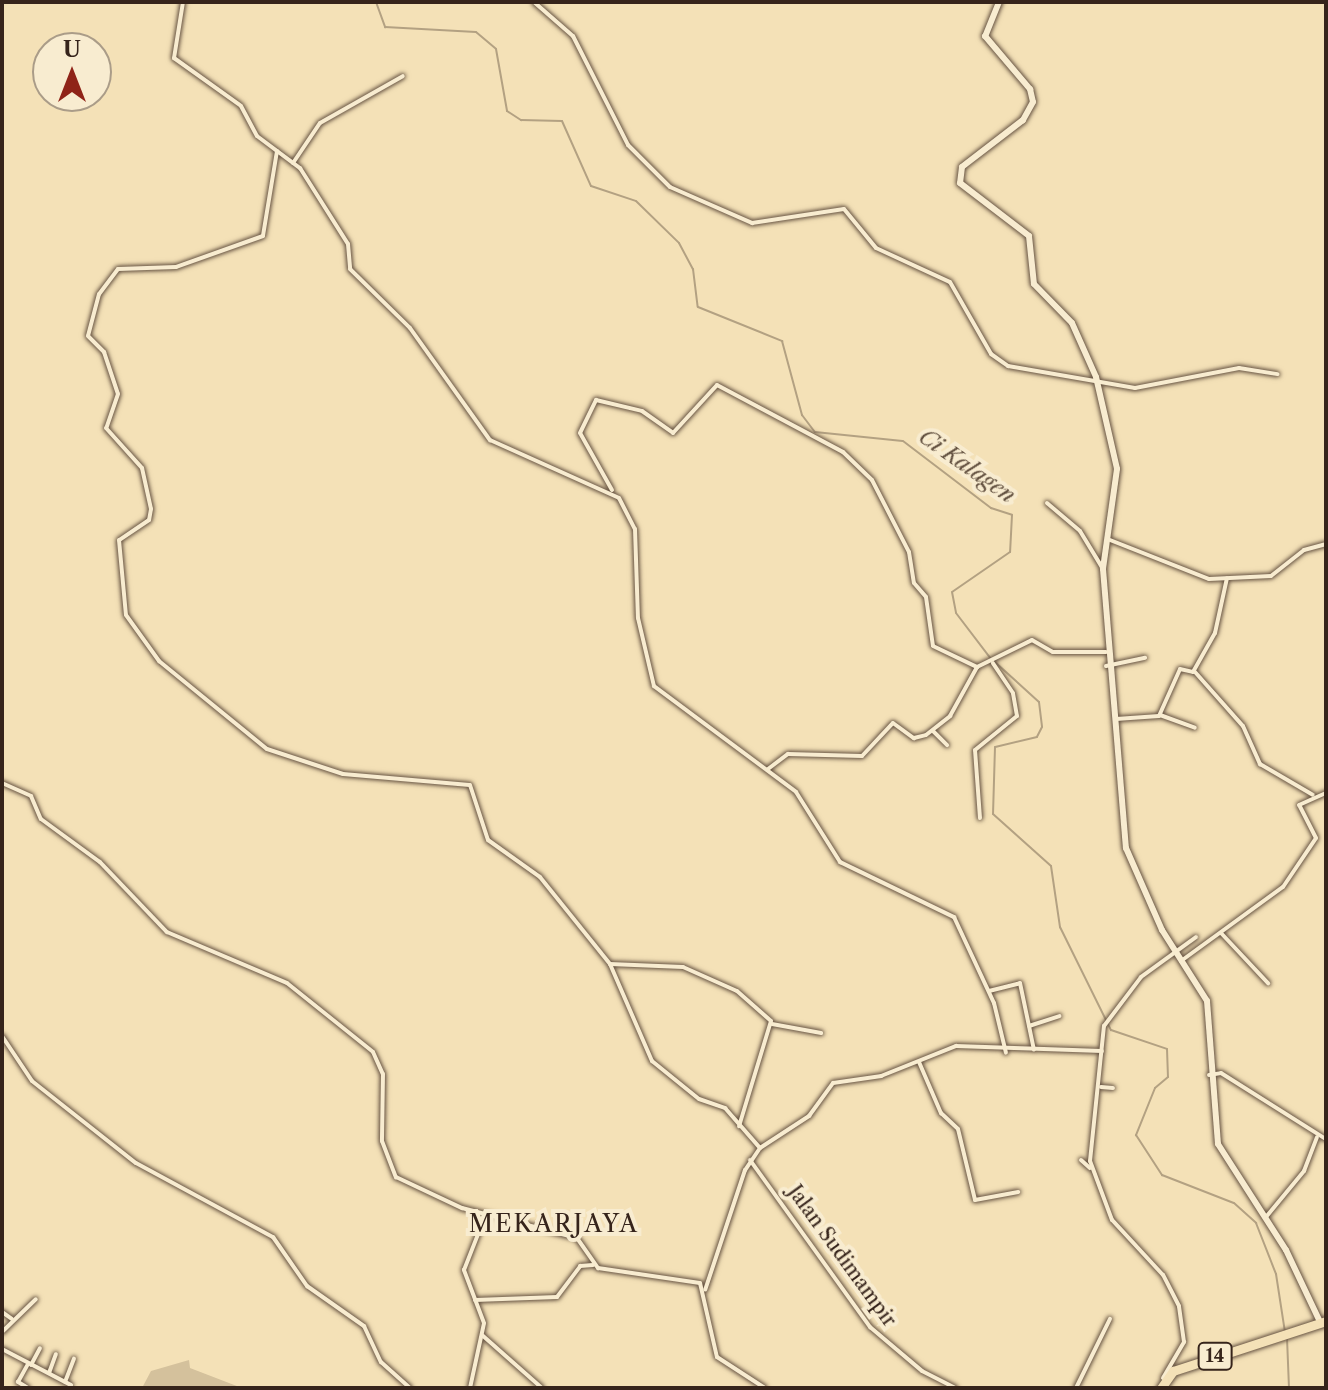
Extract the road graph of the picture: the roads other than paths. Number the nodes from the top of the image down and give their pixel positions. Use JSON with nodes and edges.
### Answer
{"nodes":[{"id":1,"x":183,"y":2,"type":"edge"},
{"id":2,"x":534,"y":2,"type":"edge"},
{"id":3,"x":999,"y":2,"type":"edge"},
{"id":4,"x":403,"y":76,"type":"dead end"},
{"id":5,"x":277,"y":151,"type":"junction"},
{"id":6,"x":293,"y":163,"type":"junction"},
{"id":7,"x":1278,"y":374,"type":"dead end"},
{"id":8,"x":1096,"y":377,"type":"junction"},
{"id":9,"x":612,"y":490,"type":"junction"},
{"id":10,"x":1047,"y":503,"type":"dead end"},
{"id":11,"x":1110,"y":540,"type":"junction"},
{"id":12,"x":1326,"y":544,"type":"edge"},
{"id":13,"x":1103,"y":569,"type":"junction"},
{"id":14,"x":1227,"y":578,"type":"junction"},
{"id":15,"x":1106,"y":652,"type":"junction"},
{"id":16,"x":1145,"y":658,"type":"dead end"},
{"id":17,"x":994,"y":662,"type":"junction"},
{"id":18,"x":1106,"y":666,"type":"junction"},
{"id":19,"x":977,"y":667,"type":"junction"},
{"id":20,"x":1194,"y":672,"type":"junction"},
{"id":21,"x":1160,"y":715,"type":"junction"},
{"id":22,"x":1116,"y":719,"type":"junction"},
{"id":23,"x":1195,"y":728,"type":"dead end"},
{"id":24,"x":933,"y":731,"type":"junction"},
{"id":25,"x":947,"y":745,"type":"dead end"},
{"id":26,"x":768,"y":769,"type":"junction"},
{"id":27,"x":2,"y":783,"type":"edge"},
{"id":28,"x":1326,"y":793,"type":"edge"},
{"id":29,"x":1315,"y":796,"type":"junction"},
{"id":30,"x":980,"y":818,"type":"dead end"},
{"id":31,"x":1221,"y":933,"type":"junction"},
{"id":32,"x":1196,"y":937,"type":"dead end"},
{"id":33,"x":1179,"y":957,"type":"junction"},
{"id":34,"x":610,"y":964,"type":"junction"},
{"id":35,"x":1268,"y":983,"type":"dead end"},
{"id":36,"x":989,"y":991,"type":"junction"},
{"id":37,"x":1059,"y":1016,"type":"dead end"},
{"id":38,"x":772,"y":1024,"type":"junction"},
{"id":39,"x":1029,"y":1026,"type":"junction"},
{"id":40,"x":821,"y":1033,"type":"dead end"},
{"id":41,"x":2,"y":1036,"type":"edge"},
{"id":42,"x":1034,"y":1050,"type":"junction"},
{"id":43,"x":1103,"y":1051,"type":"junction"},
{"id":44,"x":1006,"y":1053,"type":"junction"},
{"id":45,"x":919,"y":1062,"type":"junction"},
{"id":46,"x":1209,"y":1075,"type":"junction"},
{"id":47,"x":1101,"y":1087,"type":"junction"},
{"id":48,"x":1113,"y":1088,"type":"dead end"},
{"id":49,"x":739,"y":1126,"type":"junction"},
{"id":50,"x":1317,"y":1137,"type":"junction"},
{"id":51,"x":1326,"y":1139,"type":"edge"},
{"id":52,"x":760,"y":1148,"type":"junction"},
{"id":53,"x":750,"y":1160,"type":"junction"},
{"id":54,"x":1081,"y":1160,"type":"dead end"},
{"id":55,"x":1090,"y":1168,"type":"junction"},
{"id":56,"x":1018,"y":1192,"type":"dead end"},
{"id":57,"x":486,"y":1214,"type":"junction"},
{"id":58,"x":1266,"y":1217,"type":"junction"},
{"id":59,"x":593,"y":1265,"type":"junction"},
{"id":60,"x":705,"y":1290,"type":"junction"},
{"id":61,"x":36,"y":1299,"type":"dead end"},
{"id":62,"x":475,"y":1300,"type":"junction"},
{"id":63,"x":2,"y":1312,"type":"edge"},
{"id":64,"x":12,"y":1319,"type":"junction"},
{"id":65,"x":1110,"y":1319,"type":"dead end"},
{"id":66,"x":1323,"y":1321,"type":"edge"},
{"id":67,"x":2,"y":1332,"type":"edge"},
{"id":68,"x":482,"y":1335,"type":"junction"},
{"id":69,"x":40,"y":1348,"type":"dead end"},
{"id":70,"x":2,"y":1349,"type":"edge"},
{"id":71,"x":56,"y":1354,"type":"dead end"},
{"id":72,"x":74,"y":1359,"type":"dead end"},
{"id":73,"x":29,"y":1365,"type":"junction"},
{"id":74,"x":49,"y":1373,"type":"junction"},
{"id":75,"x":18,"y":1382,"type":"junction"},
{"id":76,"x":65,"y":1382,"type":"junction"},
{"id":77,"x":71,"y":1385,"type":"dead end"},
{"id":78,"x":14,"y":1388,"type":"edge"},
{"id":79,"x":28,"y":1388,"type":"edge"},
{"id":80,"x":410,"y":1388,"type":"edge"},
{"id":81,"x":470,"y":1388,"type":"edge"},
{"id":82,"x":542,"y":1388,"type":"edge"},
{"id":83,"x":765,"y":1388,"type":"edge"},
{"id":84,"x":956,"y":1388,"type":"edge"},
{"id":85,"x":1076,"y":1388,"type":"edge"},
{"id":86,"x":1161,"y":1388,"type":"edge"}],
"edges":[{"from":1,"to":5,"type":"street"},
{"from":2,"to":8,"type":"street"},
{"from":3,"to":8,"type":"street"},
{"from":4,"to":6,"type":"street"},
{"from":5,"to":6,"type":"street"},
{"from":5,"to":34,"type":"street"},
{"from":6,"to":9,"type":"street"},
{"from":7,"to":8,"type":"street"},
{"from":8,"to":11,"type":"street"},
{"from":9,"to":19,"type":"street"},
{"from":9,"to":26,"type":"street"},
{"from":10,"to":13,"type":"street"},
{"from":11,"to":13,"type":"street"},
{"from":11,"to":14,"type":"street"},
{"from":12,"to":14,"type":"street"},
{"from":13,"to":15,"type":"street"},
{"from":14,"to":20,"type":"street"},
{"from":15,"to":17,"type":"street"},
{"from":15,"to":18,"type":"street"},
{"from":16,"to":18,"type":"street"},
{"from":17,"to":19,"type":"street"},
{"from":17,"to":30,"type":"street"},
{"from":18,"to":22,"type":"street"},
{"from":19,"to":24,"type":"street"},
{"from":20,"to":21,"type":"street"},
{"from":20,"to":29,"type":"street"},
{"from":21,"to":22,"type":"street"},
{"from":21,"to":23,"type":"street"},
{"from":22,"to":33,"type":"street"},
{"from":24,"to":25,"type":"street"},
{"from":24,"to":26,"type":"street"},
{"from":26,"to":36,"type":"street"},
{"from":27,"to":57,"type":"street"},
{"from":28,"to":29,"type":"street"},
{"from":29,"to":31,"type":"street"},
{"from":31,"to":33,"type":"street"},
{"from":31,"to":35,"type":"street"},
{"from":32,"to":33,"type":"street"},
{"from":33,"to":43,"type":"street"},
{"from":33,"to":46,"type":"street"},
{"from":34,"to":38,"type":"street"},
{"from":34,"to":49,"type":"street"},
{"from":36,"to":39,"type":"street"},
{"from":36,"to":44,"type":"street"},
{"from":37,"to":39,"type":"street"},
{"from":38,"to":40,"type":"street"},
{"from":38,"to":49,"type":"street"},
{"from":39,"to":42,"type":"street"},
{"from":41,"to":80,"type":"street"},
{"from":42,"to":43,"type":"street"},
{"from":42,"to":44,"type":"street"},
{"from":43,"to":47,"type":"street"},
{"from":44,"to":45,"type":"street"},
{"from":45,"to":52,"type":"street"},
{"from":45,"to":56,"type":"street"},
{"from":46,"to":50,"type":"street"},
{"from":46,"to":58,"type":"street"},
{"from":47,"to":48,"type":"street"},
{"from":47,"to":55,"type":"street"},
{"from":49,"to":52,"type":"street"},
{"from":50,"to":51,"type":"street"},
{"from":50,"to":58,"type":"street"},
{"from":52,"to":53,"type":"street"},
{"from":53,"to":60,"type":"street"},
{"from":53,"to":84,"type":"street","name":"Jalan Sudimampir"},
{"from":54,"to":55,"type":"street"},
{"from":55,"to":86,"type":"street"},
{"from":57,"to":59,"type":"street"},
{"from":57,"to":62,"type":"street"},
{"from":58,"to":66,"type":"street"},
{"from":59,"to":60,"type":"street"},
{"from":59,"to":62,"type":"street"},
{"from":60,"to":83,"type":"street"},
{"from":61,"to":64,"type":"street"},
{"from":62,"to":68,"type":"street"},
{"from":63,"to":64,"type":"street"},
{"from":64,"to":67,"type":"street"},
{"from":65,"to":85,"type":"street"},
{"from":66,"to":86,"type":"highway","number":"14"},
{"from":68,"to":81,"type":"street"},
{"from":68,"to":82,"type":"street"},
{"from":69,"to":73,"type":"street"},
{"from":70,"to":73,"type":"street"},
{"from":71,"to":74,"type":"street"},
{"from":72,"to":76,"type":"street"},
{"from":73,"to":74,"type":"street"},
{"from":73,"to":75,"type":"street"},
{"from":74,"to":76,"type":"street"},
{"from":75,"to":78,"type":"street"},
{"from":75,"to":79,"type":"street"},
{"from":76,"to":77,"type":"street"}]}
